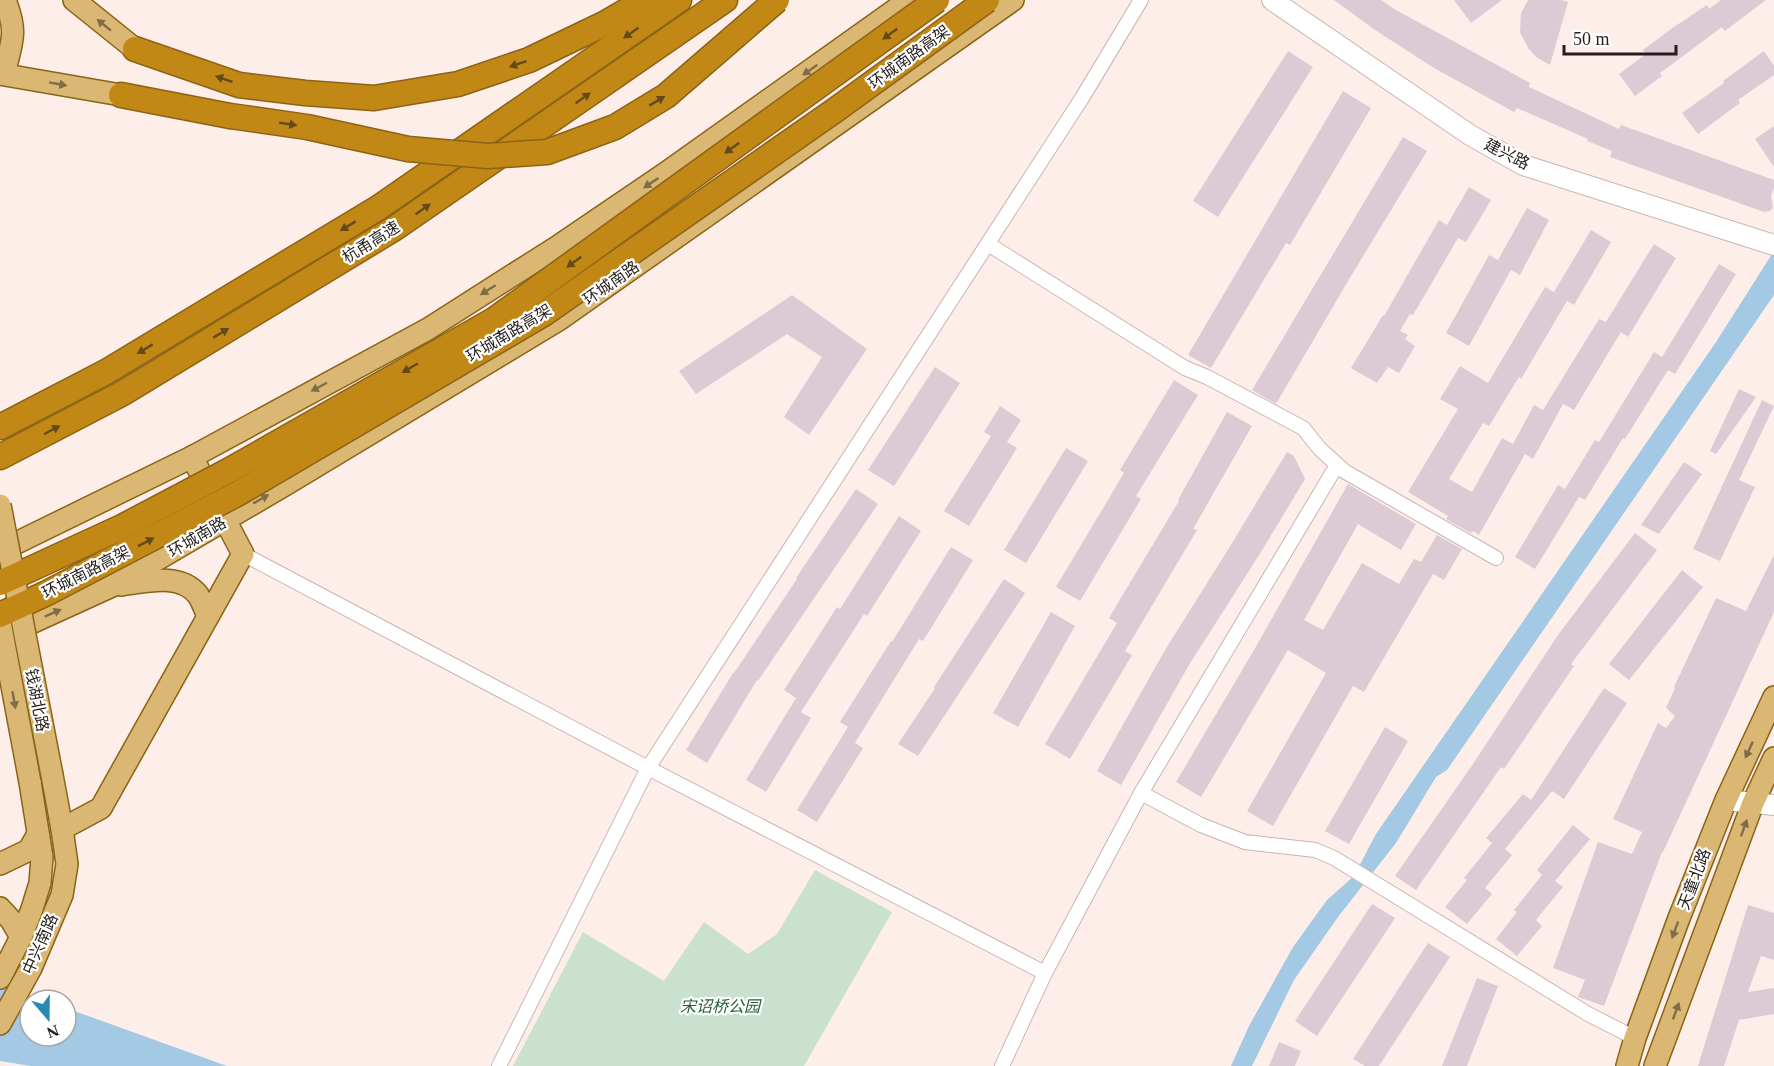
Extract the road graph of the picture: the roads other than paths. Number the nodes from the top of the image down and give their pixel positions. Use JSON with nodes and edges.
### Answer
{"nodes":[{"id":1,"x":5,"y":0,"type":"edge"},
{"id":2,"x":74,"y":0,"type":"edge"},
{"id":3,"x":645,"y":0,"type":"edge"},
{"id":4,"x":679,"y":0,"type":"edge"},
{"id":5,"x":725,"y":0,"type":"edge"},
{"id":6,"x":777,"y":0,"type":"edge"},
{"id":7,"x":909,"y":0,"type":"edge"},
{"id":8,"x":937,"y":0,"type":"edge"},
{"id":9,"x":987,"y":0,"type":"edge"},
{"id":10,"x":1013,"y":0,"type":"edge"},
{"id":11,"x":1141,"y":0,"type":"edge"},
{"id":12,"x":1272,"y":0,"type":"edge"},
{"id":13,"x":135,"y":50,"type":"joint"},
{"id":14,"x":2,"y":74,"type":"edge"},
{"id":15,"x":121,"y":95,"type":"joint"},
{"id":16,"x":988,"y":244,"type":"junction"},
{"id":17,"x":1774,"y":245,"type":"edge"},
{"id":18,"x":0,"y":427,"type":"edge"},
{"id":19,"x":0,"y":457,"type":"edge"},
{"id":20,"x":192,"y":457,"type":"junction"},
{"id":21,"x":1337,"y":465,"type":"junction"},
{"id":22,"x":0,"y":505,"type":"edge"},
{"id":23,"x":224,"y":520,"type":"junction"},
{"id":24,"x":0,"y":551,"type":"edge"},
{"id":25,"x":243,"y":554,"type":"junction"},
{"id":26,"x":1496,"y":558,"type":"dead end"},
{"id":27,"x":0,"y":583,"type":"edge"},
{"id":28,"x":112,"y":586,"type":"junction"},
{"id":29,"x":0,"y":615,"type":"edge"},
{"id":30,"x":208,"y":616,"type":"junction"},
{"id":31,"x":0,"y":622,"type":"edge"},
{"id":32,"x":0,"y":638,"type":"edge"},
{"id":33,"x":1774,"y":697,"type":"edge"},
{"id":34,"x":1774,"y":758,"type":"edge"},
{"id":35,"x":648,"y":768,"type":"junction"},
{"id":36,"x":1141,"y":793,"type":"junction"},
{"id":37,"x":1726,"y":800,"type":"junction"},
{"id":38,"x":1764,"y":804,"type":"edge"},
{"id":39,"x":62,"y":829,"type":"junction"},
{"id":40,"x":38,"y":834,"type":"junction"},
{"id":41,"x":0,"y":864,"type":"edge"},
{"id":42,"x":40,"y":883,"type":"joint"},
{"id":43,"x":62,"y":895,"type":"joint"},
{"id":44,"x":0,"y":908,"type":"edge"},
{"id":45,"x":21,"y":938,"type":"junction"},
{"id":46,"x":1045,"y":973,"type":"junction"},
{"id":47,"x":0,"y":978,"type":"edge"},
{"id":48,"x":0,"y":1024,"type":"edge"},
{"id":49,"x":1635,"y":1038,"type":"junction"},
{"id":50,"x":499,"y":1066,"type":"edge"},
{"id":51,"x":1002,"y":1066,"type":"edge"},
{"id":52,"x":1626,"y":1066,"type":"edge"},
{"id":53,"x":1655,"y":1066,"type":"edge"}],
"edges":[{"from":1,"to":14,"type":"main road"},
{"from":13,"to":2,"type":"main road","one_way":true},
{"from":3,"to":13,"type":"highway","one_way":true},
{"from":4,"to":18,"type":"highway","name":"杭甬高速","one_way":true},
{"from":19,"to":5,"type":"highway","name":"杭甬高速","one_way":true},
{"from":15,"to":6,"type":"highway","one_way":true,"bridge":true},
{"from":7,"to":20,"type":"main road","one_way":true},
{"from":8,"to":27,"type":"highway","name":"环城南路高架","one_way":true,"bridge":true},
{"from":29,"to":9,"type":"highway","name":"环城南路高架","one_way":true,"bridge":true},
{"from":23,"to":10,"type":"main road","name":"环城南路","one_way":true},
{"from":11,"to":16,"type":"street"},
{"from":12,"to":17,"type":"street","name":"建兴路"},
{"from":14,"to":15,"type":"main road","one_way":true},
{"from":16,"to":21,"type":"street"},
{"from":16,"to":35,"type":"street"},
{"from":20,"to":23,"type":"main road"},
{"from":20,"to":24,"type":"main road"},
{"from":21,"to":26,"type":"street"},
{"from":21,"to":36,"type":"street"},
{"from":22,"to":39,"type":"main road","name":"钱湖北路","bridge":true},
{"from":23,"to":25,"type":"main road"},
{"from":23,"to":28,"type":"main road","name":"环城南路"},
{"from":25,"to":30,"type":"main road"},
{"from":25,"to":35,"type":"street"},
{"from":28,"to":30,"type":"main road"},
{"from":32,"to":28,"type":"main road","name":"环城南路","one_way":true},
{"from":30,"to":39,"type":"main road"},
{"from":31,"to":40,"type":"main road","name":"钱湖北路","one_way":true,"bridge":true},
{"from":33,"to":37,"type":"main road","name":"天童北路","one_way":true},
{"from":34,"to":38,"type":"main road","name":"天童北路"},
{"from":35,"to":46,"type":"street"},
{"from":35,"to":50,"type":"street"},
{"from":36,"to":46,"type":"street"},
{"from":36,"to":49,"type":"street"},
{"from":37,"to":38,"type":"street"},
{"from":37,"to":49,"type":"main road","name":"天童北路","one_way":true},
{"from":53,"to":38,"type":"main road","name":"天童北路","one_way":true},
{"from":39,"to":43,"type":"main road","name":"钱湖北路"},
{"from":40,"to":41,"type":"main road"},
{"from":40,"to":42,"type":"main road","name":"钱湖北路"},
{"from":42,"to":45,"type":"main road","name":"中兴南路"},
{"from":43,"to":48,"type":"main road","name":"中兴南路"},
{"from":44,"to":45,"type":"main road"},
{"from":45,"to":47,"type":"main road","name":"中兴南路"},
{"from":46,"to":51,"type":"street"},
{"from":49,"to":52,"type":"main road","name":"天童北路"}]}
